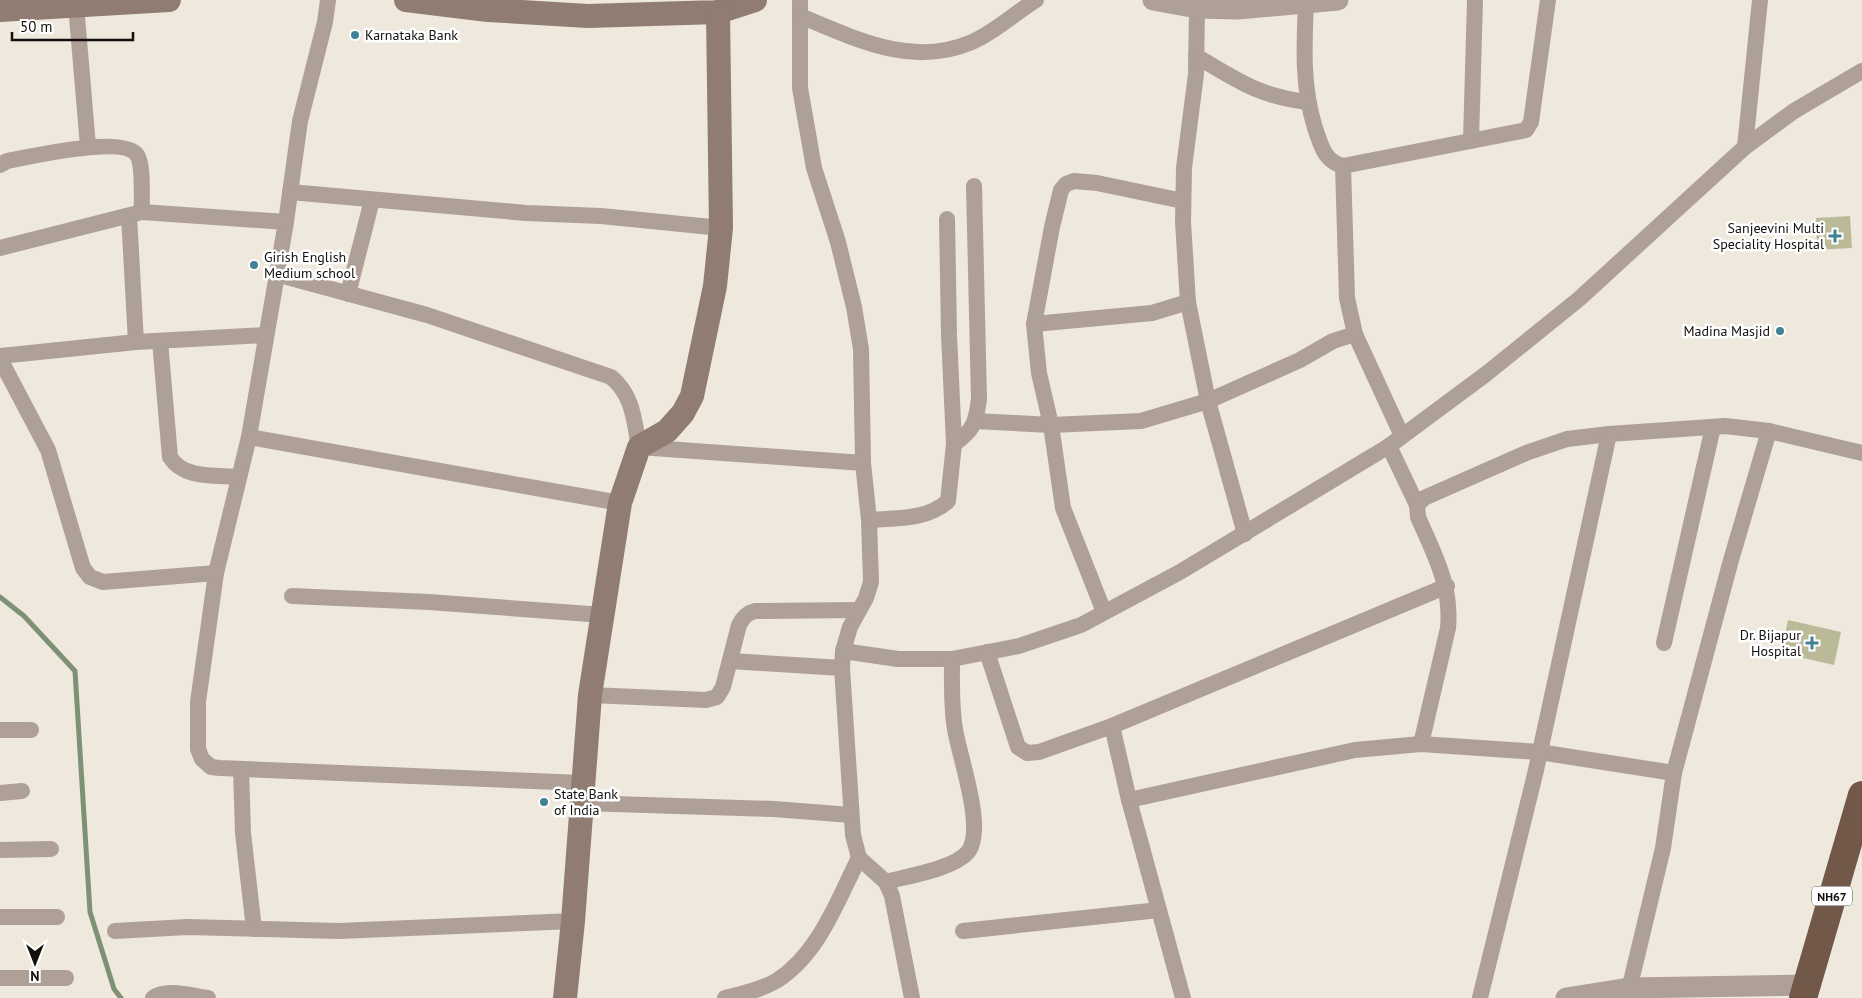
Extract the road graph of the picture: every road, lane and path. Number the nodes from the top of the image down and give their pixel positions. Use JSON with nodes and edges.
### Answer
{"nodes":[{"id":1,"x":168,"y":0,"type":"edge"},
{"id":2,"x":328,"y":0,"type":"edge"},
{"id":3,"x":406,"y":0,"type":"edge"},
{"id":4,"x":755,"y":0,"type":"edge"},
{"id":5,"x":1036,"y":0,"type":"edge"},
{"id":6,"x":1154,"y":0,"type":"edge"},
{"id":7,"x":1338,"y":0,"type":"edge"},
{"id":8,"x":1475,"y":0,"type":"edge"},
{"id":9,"x":1548,"y":0,"type":"edge"},
{"id":10,"x":1760,"y":0,"type":"edge"},
{"id":11,"x":87,"y":3,"type":"edge"},
{"id":12,"x":1306,"y":4,"type":"junction"},
{"id":13,"x":686,"y":6,"type":"edge"},
{"id":14,"x":543,"y":7,"type":"edge"},
{"id":15,"x":800,"y":8,"type":"edge"},
{"id":16,"x":1197,"y":8,"type":"junction"},
{"id":17,"x":0,"y":10,"type":"edge"},
{"id":18,"x":718,"y":12,"type":"junction"},
{"id":19,"x":1196,"y":56,"type":"junction"},
{"id":20,"x":1862,"y":72,"type":"edge"},
{"id":21,"x":1307,"y":102,"type":"junction"},
{"id":22,"x":1471,"y":141,"type":"junction"},
{"id":23,"x":88,"y":146,"type":"junction"},
{"id":24,"x":1745,"y":147,"type":"junction"},
{"id":25,"x":0,"y":165,"type":"edge"},
{"id":26,"x":1343,"y":166,"type":"junction"},
{"id":27,"x":974,"y":186,"type":"dead end"},
{"id":28,"x":290,"y":192,"type":"junction"},
{"id":29,"x":372,"y":200,"type":"junction"},
{"id":30,"x":1183,"y":201,"type":"junction"},
{"id":31,"x":136,"y":214,"type":"junction"},
{"id":32,"x":947,"y":219,"type":"dead end"},
{"id":33,"x":286,"y":222,"type":"junction"},
{"id":34,"x":721,"y":228,"type":"junction"},
{"id":35,"x":0,"y":248,"type":"edge"},
{"id":36,"x":276,"y":274,"type":"junction"},
{"id":37,"x":348,"y":294,"type":"junction"},
{"id":38,"x":1188,"y":302,"type":"junction"},
{"id":39,"x":1034,"y":324,"type":"junction"},
{"id":40,"x":1355,"y":334,"type":"junction"},
{"id":41,"x":266,"y":335,"type":"junction"},
{"id":42,"x":160,"y":341,"type":"junction"},
{"id":43,"x":136,"y":342,"type":"junction"},
{"id":44,"x":0,"y":358,"type":"edge"},
{"id":45,"x":1208,"y":401,"type":"junction"},
{"id":46,"x":976,"y":421,"type":"junction"},
{"id":47,"x":1051,"y":425,"type":"junction"},
{"id":48,"x":1713,"y":427,"type":"junction"},
{"id":49,"x":1769,"y":431,"type":"junction"},
{"id":50,"x":1608,"y":434,"type":"junction"},
{"id":51,"x":249,"y":437,"type":"junction"},
{"id":52,"x":1396,"y":441,"type":"junction"},
{"id":53,"x":954,"y":444,"type":"junction"},
{"id":54,"x":639,"y":447,"type":"junction"},
{"id":55,"x":1862,"y":453,"type":"edge"},
{"id":56,"x":863,"y":463,"type":"junction"},
{"id":57,"x":238,"y":477,"type":"junction"},
{"id":58,"x":620,"y":503,"type":"junction"},
{"id":59,"x":1417,"y":505,"type":"junction"},
{"id":60,"x":869,"y":520,"type":"junction"},
{"id":61,"x":1245,"y":534,"type":"junction"},
{"id":62,"x":216,"y":573,"type":"junction"},
{"id":63,"x":1447,"y":586,"type":"junction"},
{"id":64,"x":292,"y":596,"type":"dead end"},
{"id":65,"x":858,"y":610,"type":"junction"},
{"id":66,"x":1104,"y":612,"type":"junction"},
{"id":67,"x":603,"y":615,"type":"junction"},
{"id":68,"x":1664,"y":643,"type":"dead end"},
{"id":69,"x":843,"y":651,"type":"junction"},
{"id":70,"x":987,"y":652,"type":"junction"},
{"id":71,"x":952,"y":660,"type":"junction"},
{"id":72,"x":730,"y":661,"type":"junction"},
{"id":73,"x":842,"y":668,"type":"junction"},
{"id":74,"x":590,"y":695,"type":"junction"},
{"id":75,"x":1112,"y":726,"type":"junction"},
{"id":76,"x":0,"y":730,"type":"edge"},
{"id":77,"x":30,"y":730,"type":"dead end"},
{"id":78,"x":1421,"y":744,"type":"junction"},
{"id":79,"x":1540,"y":752,"type":"junction"},
{"id":80,"x":241,"y":769,"type":"junction"},
{"id":81,"x":1674,"y":774,"type":"junction"},
{"id":82,"x":22,"y":792,"type":"dead end"},
{"id":83,"x":0,"y":793,"type":"edge"},
{"id":84,"x":582,"y":793,"type":"junction"},
{"id":85,"x":1862,"y":795,"type":"edge"},
{"id":86,"x":1129,"y":800,"type":"junction"},
{"id":87,"x":851,"y":815,"type":"junction"},
{"id":88,"x":51,"y":849,"type":"dead end"},
{"id":89,"x":0,"y":850,"type":"edge"},
{"id":90,"x":859,"y":858,"type":"junction"},
{"id":91,"x":886,"y":882,"type":"junction"},
{"id":92,"x":1159,"y":910,"type":"junction"},
{"id":93,"x":0,"y":917,"type":"edge"},
{"id":94,"x":57,"y":917,"type":"dead end"},
{"id":95,"x":573,"y":921,"type":"junction"},
{"id":96,"x":254,"y":929,"type":"junction"},
{"id":97,"x":115,"y":931,"type":"dead end"},
{"id":98,"x":963,"y":931,"type":"dead end"},
{"id":99,"x":0,"y":978,"type":"edge"},
{"id":100,"x":66,"y":978,"type":"dead end"},
{"id":101,"x":1805,"y":991,"type":"edge"},
{"id":102,"x":1628,"y":993,"type":"edge"},
{"id":103,"x":153,"y":998,"type":"edge"},
{"id":104,"x":208,"y":998,"type":"edge"},
{"id":105,"x":565,"y":998,"type":"edge"},
{"id":106,"x":725,"y":998,"type":"edge"},
{"id":107,"x":912,"y":998,"type":"edge"},
{"id":108,"x":1183,"y":998,"type":"edge"},
{"id":109,"x":1480,"y":998,"type":"edge"},
{"id":110,"x":1566,"y":998,"type":"edge"}],
"edges":[{"from":1,"to":11,"type":"main road"},
{"from":2,"to":28,"type":"street"},
{"from":3,"to":14,"type":"main road"},
{"from":4,"to":18,"type":"main road"},
{"from":5,"to":15,"type":"street"},
{"from":6,"to":16,"type":"street"},
{"from":7,"to":12,"type":"street"},
{"from":8,"to":22,"type":"street"},
{"from":9,"to":22,"type":"street"},
{"from":10,"to":24,"type":"street"},
{"from":11,"to":17,"type":"main road"},
{"from":11,"to":23,"type":"street"},
{"from":12,"to":16,"type":"street"},
{"from":12,"to":21,"type":"street"},
{"from":13,"to":14,"type":"main road"},
{"from":13,"to":18,"type":"main road"},
{"from":15,"to":56,"type":"street"},
{"from":16,"to":19,"type":"street"},
{"from":18,"to":34,"type":"main road"},
{"from":19,"to":21,"type":"street"},
{"from":19,"to":30,"type":"street"},
{"from":20,"to":24,"type":"street"},
{"from":21,"to":26,"type":"street"},
{"from":22,"to":26,"type":"street"},
{"from":23,"to":25,"type":"street"},
{"from":23,"to":31,"type":"street"},
{"from":24,"to":52,"type":"street"},
{"from":26,"to":40,"type":"street"},
{"from":27,"to":46,"type":"street"},
{"from":28,"to":29,"type":"street"},
{"from":28,"to":33,"type":"street"},
{"from":29,"to":34,"type":"street"},
{"from":29,"to":37,"type":"street"},
{"from":30,"to":38,"type":"street"},
{"from":30,"to":39,"type":"street"},
{"from":31,"to":33,"type":"street"},
{"from":31,"to":35,"type":"street"},
{"from":31,"to":43,"type":"street"},
{"from":32,"to":53,"type":"street"},
{"from":33,"to":36,"type":"street"},
{"from":34,"to":54,"type":"main road"},
{"from":36,"to":37,"type":"street"},
{"from":36,"to":41,"type":"street"},
{"from":37,"to":54,"type":"street"},
{"from":38,"to":39,"type":"street"},
{"from":38,"to":45,"type":"street"},
{"from":39,"to":47,"type":"street"},
{"from":40,"to":45,"type":"street"},
{"from":40,"to":52,"type":"street"},
{"from":41,"to":42,"type":"street"},
{"from":41,"to":51,"type":"street"},
{"from":42,"to":43,"type":"street"},
{"from":42,"to":57,"type":"street"},
{"from":43,"to":44,"type":"street"},
{"from":44,"to":62,"type":"street"},
{"from":45,"to":47,"type":"street"},
{"from":45,"to":61,"type":"street"},
{"from":46,"to":47,"type":"street"},
{"from":46,"to":53,"type":"street"},
{"from":47,"to":66,"type":"street"},
{"from":48,"to":49,"type":"street"},
{"from":48,"to":50,"type":"street"},
{"from":48,"to":68,"type":"street"},
{"from":49,"to":55,"type":"street"},
{"from":49,"to":81,"type":"street"},
{"from":50,"to":59,"type":"street"},
{"from":50,"to":79,"type":"street"},
{"from":51,"to":57,"type":"street"},
{"from":51,"to":58,"type":"street"},
{"from":52,"to":59,"type":"street"},
{"from":52,"to":61,"type":"street"},
{"from":53,"to":60,"type":"street"},
{"from":54,"to":56,"type":"street"},
{"from":54,"to":58,"type":"main road"},
{"from":56,"to":60,"type":"street"},
{"from":57,"to":62,"type":"street"},
{"from":58,"to":67,"type":"main road"},
{"from":59,"to":63,"type":"street"},
{"from":60,"to":65,"type":"street"},
{"from":61,"to":66,"type":"street"},
{"from":62,"to":80,"type":"street"},
{"from":63,"to":75,"type":"street"},
{"from":63,"to":78,"type":"street"},
{"from":64,"to":67,"type":"street"},
{"from":65,"to":69,"type":"street"},
{"from":65,"to":72,"type":"street"},
{"from":66,"to":70,"type":"street"},
{"from":67,"to":74,"type":"main road"},
{"from":69,"to":71,"type":"street"},
{"from":69,"to":73,"type":"street"},
{"from":70,"to":71,"type":"street"},
{"from":70,"to":75,"type":"street"},
{"from":71,"to":91,"type":"street"},
{"from":72,"to":73,"type":"street"},
{"from":72,"to":74,"type":"street"},
{"from":73,"to":87,"type":"street"},
{"from":74,"to":84,"type":"main road"},
{"from":75,"to":86,"type":"street"},
{"from":76,"to":77,"type":"street"},
{"from":78,"to":79,"type":"street"},
{"from":78,"to":86,"type":"street"},
{"from":79,"to":81,"type":"street"},
{"from":79,"to":109,"type":"street"},
{"from":80,"to":84,"type":"street"},
{"from":80,"to":96,"type":"street"},
{"from":81,"to":102,"type":"street"},
{"from":82,"to":83,"type":"street"},
{"from":84,"to":87,"type":"street"},
{"from":84,"to":95,"type":"main road"},
{"from":85,"to":101,"type":"highway","number":"NH67"},
{"from":86,"to":92,"type":"street"},
{"from":87,"to":90,"type":"street"},
{"from":88,"to":89,"type":"street"},
{"from":90,"to":91,"type":"street"},
{"from":90,"to":106,"type":"street"},
{"from":91,"to":107,"type":"street"},
{"from":92,"to":98,"type":"street"},
{"from":92,"to":108,"type":"street"},
{"from":93,"to":94,"type":"street"},
{"from":95,"to":96,"type":"street"},
{"from":95,"to":105,"type":"main road"},
{"from":96,"to":97,"type":"street"},
{"from":99,"to":100,"type":"street"},
{"from":101,"to":102,"type":"street"},
{"from":102,"to":110,"type":"street"},
{"from":103,"to":104,"type":"street"}]}
